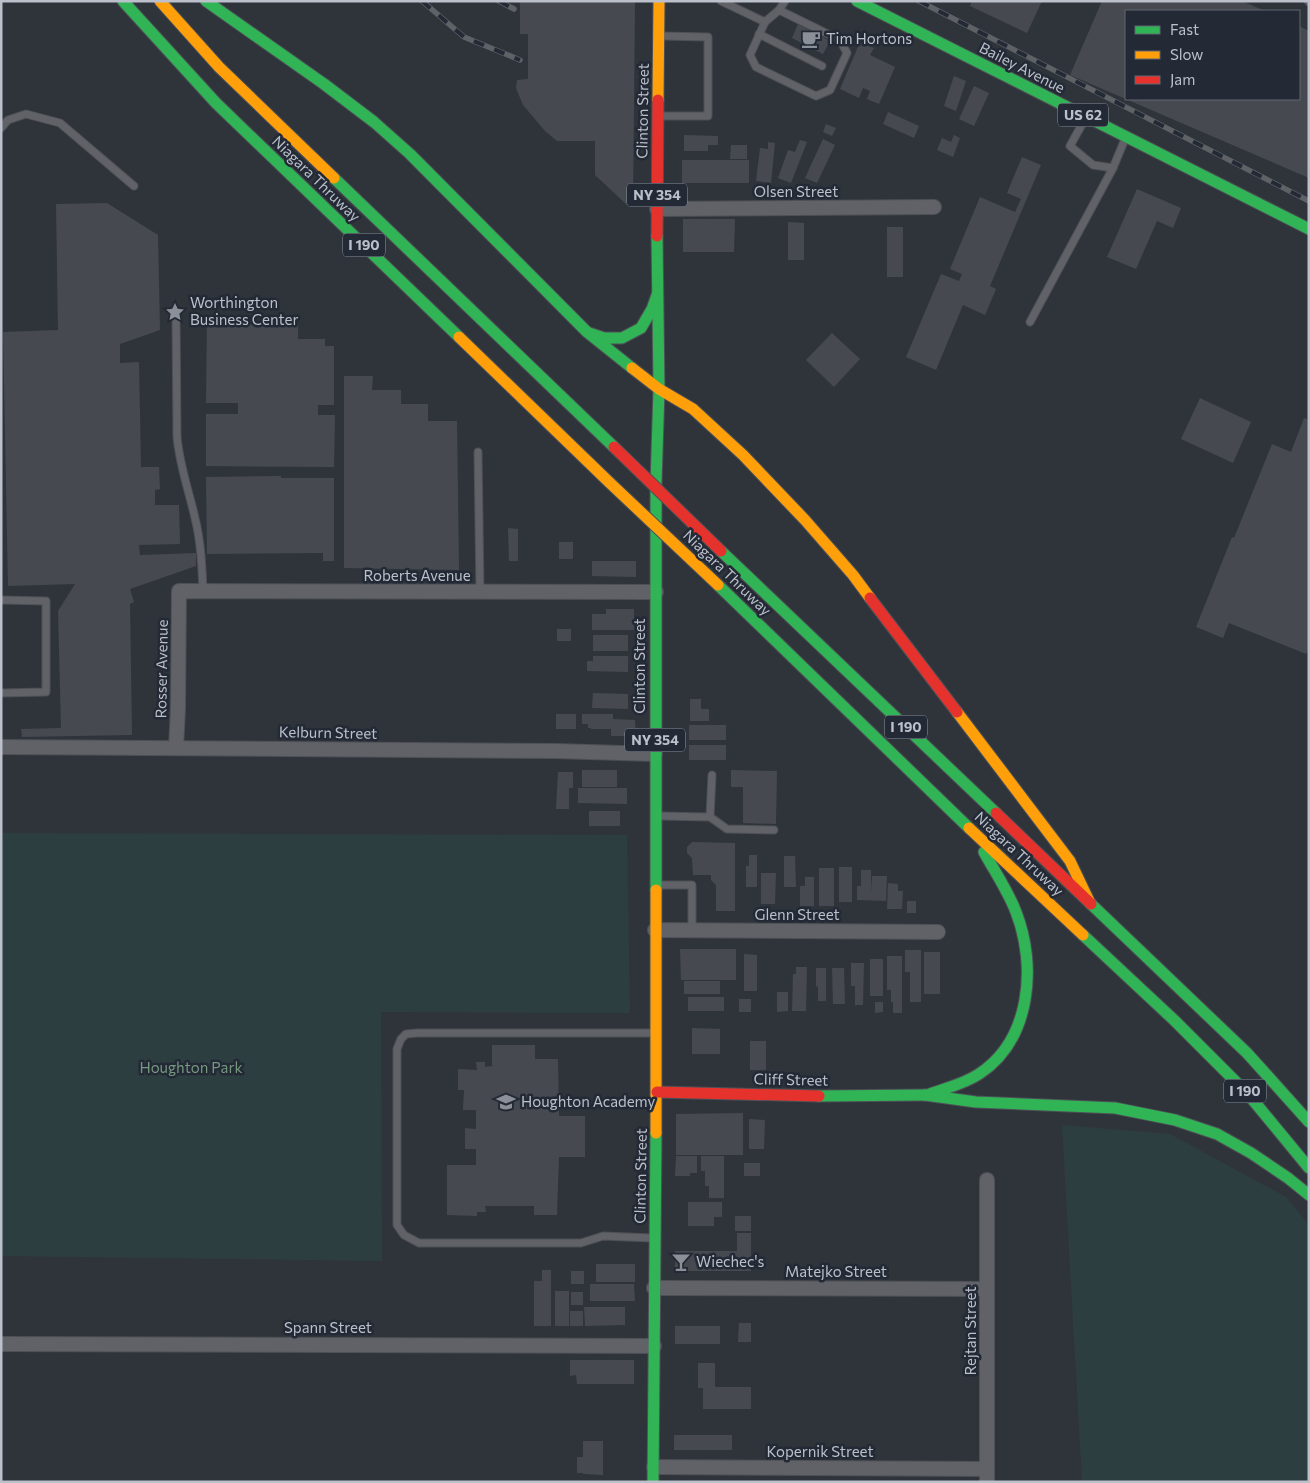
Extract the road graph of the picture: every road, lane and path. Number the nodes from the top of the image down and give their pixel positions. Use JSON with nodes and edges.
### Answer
{"nodes":[{"id":1,"x":123,"y":1,"type":"edge"},
{"id":2,"x":160,"y":1,"type":"edge"},
{"id":3,"x":206,"y":1,"type":"edge"},
{"id":4,"x":659,"y":1,"type":"edge"},
{"id":5,"x":721,"y":1,"type":"edge"},
{"id":6,"x":784,"y":1,"type":"edge"},
{"id":7,"x":856,"y":1,"type":"edge"},
{"id":8,"x":779,"y":10,"type":"junction"},
{"id":9,"x":765,"y":22,"type":"junction"},
{"id":10,"x":760,"y":34,"type":"junction"},
{"id":11,"x":659,"y":36,"type":"junction"},
{"id":12,"x":822,"y":66,"type":"dead end"},
{"id":13,"x":658,"y":116,"type":"junction"},
{"id":14,"x":1086,"y":117,"type":"junction"},
{"id":15,"x":1,"y":128,"type":"edge"},
{"id":16,"x":1126,"y":137,"type":"junction"},
{"id":17,"x":1113,"y":168,"type":"junction"},
{"id":18,"x":134,"y":186,"type":"dead end"},
{"id":19,"x":934,"y":207,"type":"dead end"},
{"id":20,"x":657,"y":210,"type":"junction"},
{"id":21,"x":1309,"y":229,"type":"edge"},
{"id":22,"x":657,"y":295,"type":"junction"},
{"id":23,"x":176,"y":314,"type":"dead end"},
{"id":24,"x":1030,"y":322,"type":"dead end"},
{"id":25,"x":587,"y":332,"type":"junction"},
{"id":26,"x":659,"y":389,"type":"junction"},
{"id":27,"x":478,"y":452,"type":"dead end"},
{"id":28,"x":179,"y":591,"type":"joint"},
{"id":29,"x":203,"y":591,"type":"junction"},
{"id":30,"x":480,"y":592,"type":"junction"},
{"id":31,"x":656,"y":592,"type":"junction"},
{"id":32,"x":1,"y":600,"type":"edge"},
{"id":33,"x":1,"y":693,"type":"edge"},
{"id":34,"x":1,"y":747,"type":"edge"},
{"id":35,"x":176,"y":748,"type":"junction"},
{"id":36,"x":655,"y":754,"type":"junction"},
{"id":37,"x":712,"y":775,"type":"dead end"},
{"id":38,"x":655,"y":816,"type":"junction"},
{"id":39,"x":710,"y":817,"type":"junction"},
{"id":40,"x":774,"y":830,"type":"dead end"},
{"id":41,"x":972,"y":830,"type":"junction"},
{"id":42,"x":655,"y":885,"type":"junction"},
{"id":43,"x":1090,"y":903,"type":"junction"},
{"id":44,"x":655,"y":930,"type":"junction"},
{"id":45,"x":692,"y":930,"type":"junction"},
{"id":46,"x":938,"y":932,"type":"dead end"},
{"id":47,"x":656,"y":1033,"type":"junction"},
{"id":48,"x":657,"y":1092,"type":"junction"},
{"id":49,"x":925,"y":1096,"type":"junction"},
{"id":50,"x":1309,"y":1122,"type":"edge"},
{"id":51,"x":1309,"y":1168,"type":"edge"},
{"id":52,"x":987,"y":1180,"type":"dead end"},
{"id":53,"x":1309,"y":1195,"type":"edge"},
{"id":54,"x":655,"y":1238,"type":"junction"},
{"id":55,"x":654,"y":1288,"type":"junction"},
{"id":56,"x":987,"y":1289,"type":"junction"},
{"id":57,"x":1,"y":1344,"type":"edge"},
{"id":58,"x":654,"y":1346,"type":"junction"},
{"id":59,"x":654,"y":1467,"type":"junction"},
{"id":60,"x":986,"y":1475,"type":"edge"},
{"id":61,"x":654,"y":1482,"type":"edge"}],
"edges":[{"from":1,"to":41,"type":"main road","name":"Niagara Thruway","number":"I 190","bridge":true},
{"from":2,"to":43,"type":"main road","name":"Niagara Thruway","number":"I 190","bridge":true},
{"from":3,"to":25,"type":"main road"},
{"from":4,"to":11,"type":"main road","name":"Clinton Street","number":"NY 354"},
{"from":5,"to":9,"type":"lane"},
{"from":6,"to":8,"type":"lane"},
{"from":7,"to":14,"type":"main road","name":"Bailey Avenue","number":"US 62"},
{"from":8,"to":9,"type":"lane"},
{"from":8,"to":10,"type":"lane"},
{"from":9,"to":10,"type":"lane"},
{"from":10,"to":12,"type":"lane"},
{"from":11,"to":13,"type":"main road","name":"Clinton Street","number":"NY 354"},
{"from":11,"to":13,"type":"lane"},
{"from":13,"to":20,"type":"main road","name":"Clinton Street","number":"NY 354"},
{"from":14,"to":16,"type":"main road","name":"Bailey Avenue","number":"US 62"},
{"from":14,"to":17,"type":"lane"},
{"from":15,"to":18,"type":"lane"},
{"from":16,"to":17,"type":"lane"},
{"from":16,"to":21,"type":"main road","name":"Bailey Avenue","number":"US 62"},
{"from":17,"to":24,"type":"lane"},
{"from":19,"to":20,"type":"street","name":"Olsen Street"},
{"from":20,"to":22,"type":"main road","name":"Clinton Street","number":"NY 354"},
{"from":22,"to":25,"type":"main road"},
{"from":22,"to":26,"type":"main road","name":"Clinton Street","number":"NY 354"},
{"from":23,"to":29,"type":"lane"},
{"from":25,"to":26,"type":"main road"},
{"from":26,"to":31,"type":"main road","name":"Clinton Street","number":"NY 354"},
{"from":26,"to":43,"type":"main road"},
{"from":27,"to":30,"type":"lane"},
{"from":28,"to":29,"type":"street","name":"Roberts Avenue"},
{"from":28,"to":35,"type":"street","name":"Rosser Avenue"},
{"from":29,"to":30,"type":"street","name":"Roberts Avenue"},
{"from":30,"to":31,"type":"street","name":"Roberts Avenue"},
{"from":31,"to":36,"type":"main road","name":"Clinton Street","number":"NY 354"},
{"from":32,"to":33,"type":"lane"},
{"from":34,"to":35,"type":"street","name":"Kelburn Street"},
{"from":35,"to":36,"type":"street","name":"Kelburn Street"},
{"from":36,"to":38,"type":"main road","name":"Clinton Street","number":"NY 354"},
{"from":37,"to":39,"type":"lane"},
{"from":38,"to":39,"type":"lane"},
{"from":38,"to":42,"type":"main road","name":"Clinton Street","number":"NY 354"},
{"from":39,"to":40,"type":"lane"},
{"from":41,"to":49,"type":"main road"},
{"from":41,"to":51,"type":"main road","name":"Niagara Thruway","number":"I 190"},
{"from":42,"to":44,"type":"main road","name":"Clinton Street","number":"NY 354"},
{"from":42,"to":45,"type":"lane"},
{"from":43,"to":50,"type":"main road","name":"Niagara Thruway","number":"I 190"},
{"from":44,"to":45,"type":"street","name":"Glenn Street"},
{"from":44,"to":47,"type":"main road","name":"Clinton Street","number":"NY 354"},
{"from":45,"to":46,"type":"street","name":"Glenn Street"},
{"from":47,"to":48,"type":"main road","name":"Clinton Street","number":"NY 354"},
{"from":47,"to":54,"type":"lane"},
{"from":48,"to":49,"type":"main road","name":"Cliff Street"},
{"from":48,"to":54,"type":"main road","name":"Clinton Street","number":"NY 354"},
{"from":49,"to":53,"type":"main road"},
{"from":52,"to":56,"type":"street","name":"Rejtan Street"},
{"from":54,"to":55,"type":"main road","name":"Clinton Street","number":"NY 354"},
{"from":55,"to":56,"type":"street","name":"Matejko Street"},
{"from":55,"to":58,"type":"main road","name":"Clinton Street","number":"NY 354"},
{"from":56,"to":60,"type":"street","name":"Rejtan Street"},
{"from":57,"to":58,"type":"street","name":"Spann Street"},
{"from":58,"to":59,"type":"main road","name":"Clinton Street","number":"NY 354"},
{"from":59,"to":60,"type":"street","name":"Kopernik Street"},
{"from":59,"to":61,"type":"main road","name":"Clinton Street","number":"NY 354"}]}
